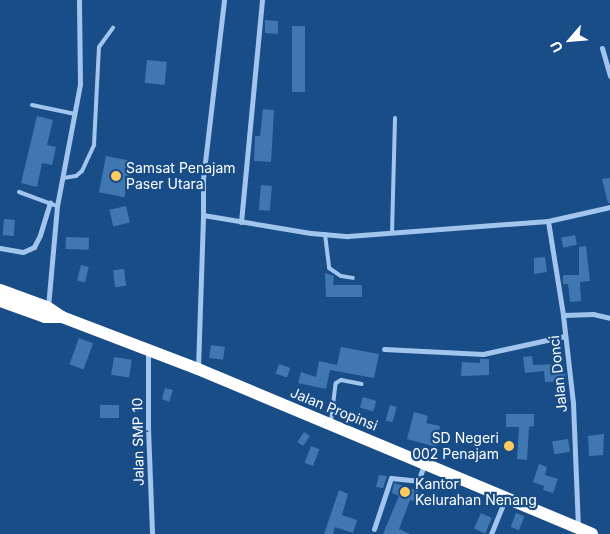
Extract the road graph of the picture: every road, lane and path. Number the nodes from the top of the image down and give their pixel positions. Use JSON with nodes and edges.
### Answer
{"nodes":[{"id":1,"x":79,"y":0,"type":"edge"},
{"id":2,"x":224,"y":0,"type":"edge"},
{"id":3,"x":262,"y":0,"type":"edge"},
{"id":4,"x":113,"y":28,"type":"dead end"},
{"id":5,"x":602,"y":48,"type":"dead end"},
{"id":6,"x":610,"y":76,"type":"edge"},
{"id":7,"x":32,"y":105,"type":"dead end"},
{"id":8,"x":75,"y":114,"type":"junction"},
{"id":9,"x":395,"y":118,"type":"dead end"},
{"id":10,"x":63,"y":178,"type":"junction"},
{"id":11,"x":18,"y":192,"type":"dead end"},
{"id":12,"x":50,"y":203,"type":"junction"},
{"id":13,"x":58,"y":206,"type":"junction"},
{"id":14,"x":610,"y":208,"type":"edge"},
{"id":15,"x":203,"y":215,"type":"junction"},
{"id":16,"x":548,"y":221,"type":"junction"},
{"id":17,"x":241,"y":222,"type":"junction"},
{"id":18,"x":392,"y":233,"type":"junction"},
{"id":19,"x":325,"y":234,"type":"junction"},
{"id":20,"x":0,"y":248,"type":"edge"},
{"id":21,"x":353,"y":278,"type":"dead end"},
{"id":22,"x":0,"y":290,"type":"edge"},
{"id":23,"x":0,"y":301,"type":"edge"},
{"id":24,"x":46,"y":312,"type":"junction"},
{"id":25,"x":563,"y":315,"type":"junction"},
{"id":26,"x":610,"y":318,"type":"edge"},
{"id":27,"x":565,"y":336,"type":"junction"},
{"id":28,"x":384,"y":349,"type":"dead end"},
{"id":29,"x":148,"y":350,"type":"junction"},
{"id":30,"x":198,"y":369,"type":"junction"},
{"id":31,"x":362,"y":384,"type":"dead end"},
{"id":32,"x":330,"y":424,"type":"junction"},
{"id":33,"x":425,"y":463,"type":"junction"},
{"id":34,"x":506,"y":496,"type":"junction"},
{"id":35,"x":578,"y":526,"type":"junction"},
{"id":36,"x":374,"y":529,"type":"dead end"},
{"id":37,"x":152,"y":534,"type":"edge"},
{"id":38,"x":491,"y":534,"type":"edge"},
{"id":39,"x":592,"y":534,"type":"edge"}],
"edges":[{"from":1,"to":8,"type":"street"},
{"from":2,"to":15,"type":"street"},
{"from":3,"to":17,"type":"street"},
{"from":4,"to":10,"type":"lane"},
{"from":5,"to":6,"type":"street"},
{"from":7,"to":8,"type":"lane"},
{"from":8,"to":10,"type":"street"},
{"from":9,"to":18,"type":"lane"},
{"from":10,"to":13,"type":"street"},
{"from":11,"to":12,"type":"lane"},
{"from":12,"to":13,"type":"lane"},
{"from":12,"to":20,"type":"street"},
{"from":13,"to":24,"type":"street"},
{"from":14,"to":16,"type":"street"},
{"from":15,"to":17,"type":"street"},
{"from":15,"to":30,"type":"street"},
{"from":16,"to":18,"type":"street"},
{"from":16,"to":25,"type":"street","name":"Jalan Donci"},
{"from":17,"to":19,"type":"street"},
{"from":18,"to":19,"type":"street"},
{"from":19,"to":21,"type":"lane"},
{"from":22,"to":24,"type":"highway","name":"Jalan Propinsi"},
{"from":23,"to":24,"type":"highway"},
{"from":24,"to":29,"type":"highway","name":"Jalan Propinsi"},
{"from":25,"to":26,"type":"street"},
{"from":25,"to":27,"type":"street","name":"Jalan Donci"},
{"from":27,"to":28,"type":"street"},
{"from":27,"to":35,"type":"street","name":"Jalan Donci"},
{"from":29,"to":30,"type":"highway","name":"Jalan Propinsi"},
{"from":29,"to":37,"type":"street","name":"Jalan SMP 10"},
{"from":30,"to":32,"type":"highway","name":"Jalan Propinsi"},
{"from":31,"to":32,"type":"lane"},
{"from":32,"to":33,"type":"highway","name":"Jalan Propinsi"},
{"from":33,"to":34,"type":"highway","name":"Jalan Propinsi"},
{"from":33,"to":36,"type":"street"},
{"from":34,"to":35,"type":"highway","name":"Jalan Propinsi"},
{"from":34,"to":38,"type":"street"},
{"from":35,"to":39,"type":"highway","name":"Jalan Propinsi"}]}
